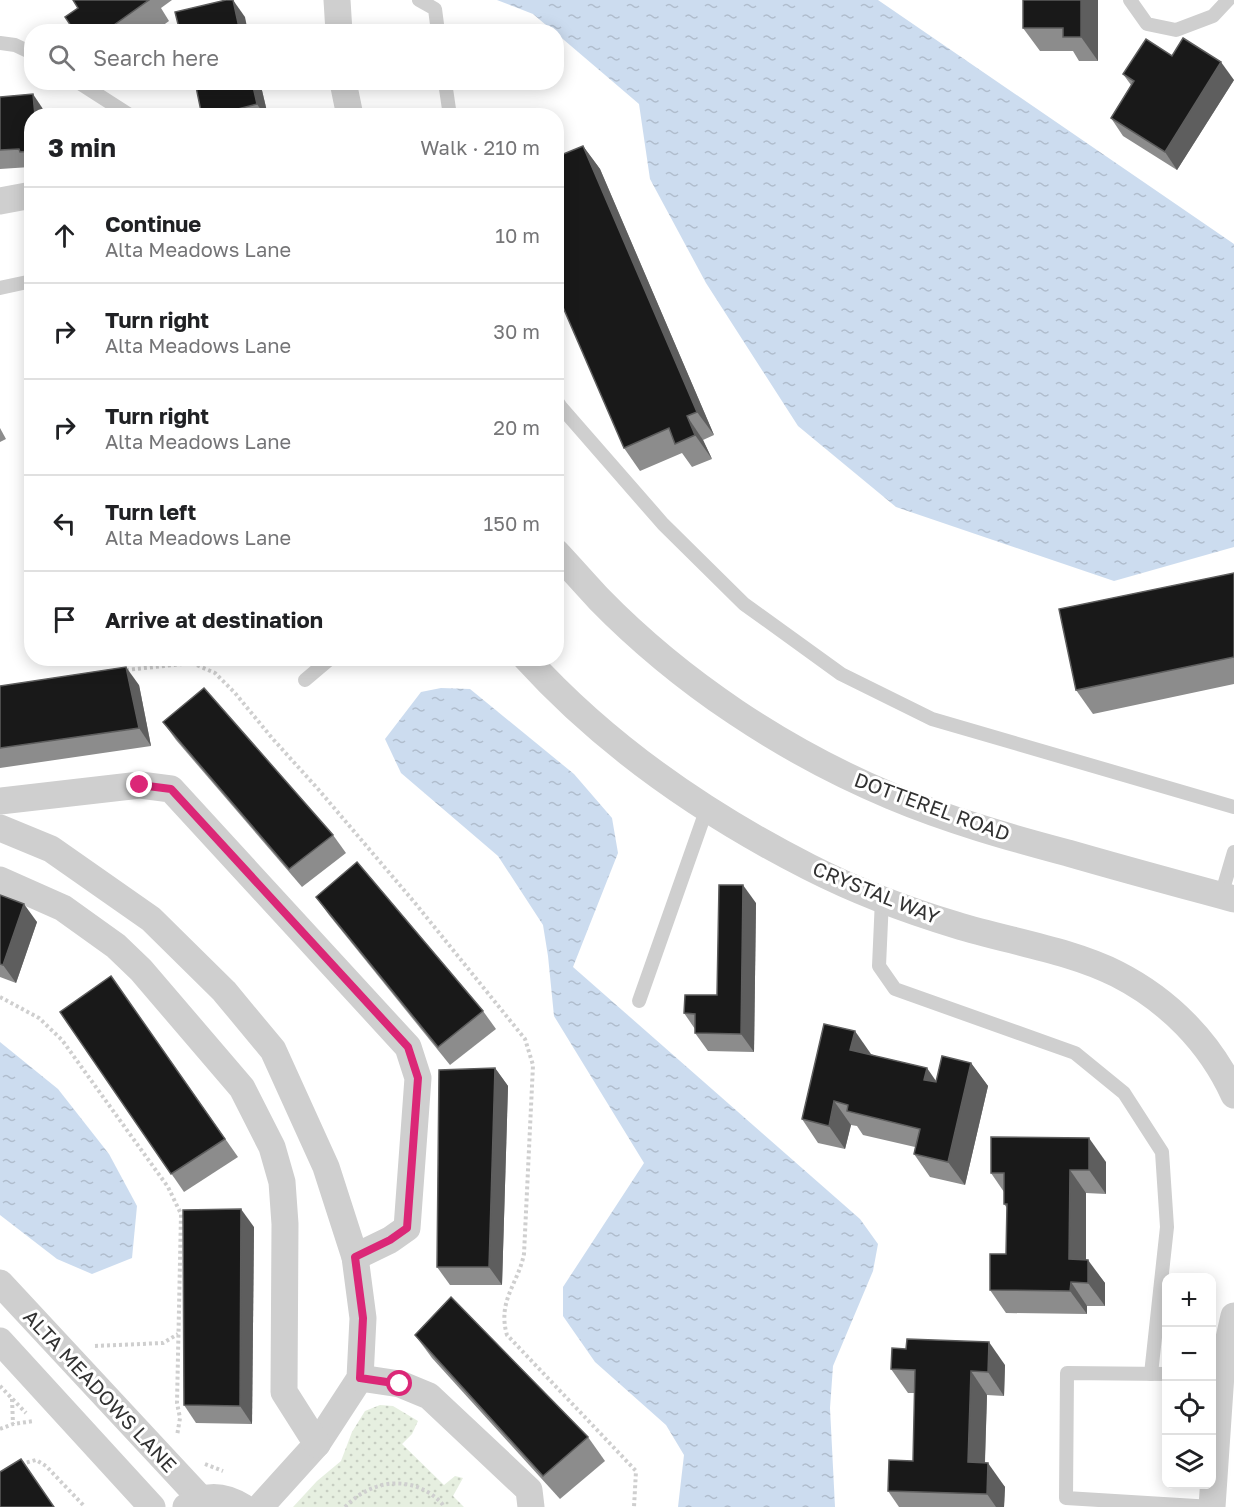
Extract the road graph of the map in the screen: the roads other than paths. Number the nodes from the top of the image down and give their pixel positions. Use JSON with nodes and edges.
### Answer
{"nodes":[{"id":1,"x":337,"y":0,"type":"edge"},
{"id":2,"x":418,"y":0,"type":"edge"},
{"id":3,"x":1130,"y":0,"type":"edge"},
{"id":4,"x":1228,"y":0,"type":"edge"},
{"id":5,"x":338,"y":24,"type":"edge"},
{"id":6,"x":437,"y":24,"type":"edge"},
{"id":7,"x":0,"y":44,"type":"edge"},
{"id":8,"x":24,"y":49,"type":"edge"},
{"id":9,"x":90,"y":90,"type":"edge"},
{"id":10,"x":345,"y":90,"type":"edge"},
{"id":11,"x":446,"y":90,"type":"edge"},
{"id":12,"x":118,"y":108,"type":"edge"},
{"id":13,"x":348,"y":108,"type":"edge"},
{"id":14,"x":449,"y":108,"type":"edge"},
{"id":15,"x":24,"y":196,"type":"edge"},
{"id":16,"x":0,"y":201,"type":"edge"},
{"id":17,"x":24,"y":283,"type":"edge"},
{"id":18,"x":0,"y":288,"type":"edge"},
{"id":19,"x":564,"y":409,"type":"edge"},
{"id":20,"x":564,"y":561,"type":"edge"},
{"id":21,"x":322,"y":666,"type":"edge"},
{"id":22,"x":534,"y":666,"type":"edge"},
{"id":23,"x":305,"y":680,"type":"dead end"},
{"id":24,"x":0,"y":801,"type":"edge"},
{"id":25,"x":1234,"y":807,"type":"edge"},
{"id":26,"x":707,"y":808,"type":"junction"},
{"id":27,"x":0,"y":828,"type":"edge"},
{"id":28,"x":1234,"y":852,"type":"edge"},
{"id":29,"x":0,"y":880,"type":"edge"},
{"id":30,"x":1228,"y":897,"type":"edge"},
{"id":31,"x":882,"y":899,"type":"junction"},
{"id":32,"x":639,"y":1001,"type":"dead end"},
{"id":33,"x":1234,"y":1095,"type":"edge"},
{"id":34,"x":355,"y":1257,"type":"junction"},
{"id":35,"x":0,"y":1283,"type":"edge"},
{"id":36,"x":1234,"y":1316,"type":"edge"},
{"id":37,"x":0,"y":1341,"type":"edge"},
{"id":38,"x":1151,"y":1374,"type":"junction"},
{"id":39,"x":1162,"y":1374,"type":"edge"},
{"id":40,"x":1216,"y":1374,"type":"edge"},
{"id":41,"x":360,"y":1378,"type":"junction"},
{"id":42,"x":1216,"y":1381,"type":"edge"},
{"id":43,"x":317,"y":1444,"type":"junction"},
{"id":44,"x":193,"y":1503,"type":"edge"},
{"id":45,"x":1147,"y":1505,"type":"edge"},
{"id":46,"x":152,"y":1507,"type":"edge"},
{"id":47,"x":243,"y":1507,"type":"edge"},
{"id":48,"x":260,"y":1507,"type":"edge"},
{"id":49,"x":531,"y":1507,"type":"edge"},
{"id":50,"x":1212,"y":1507,"type":"edge"}],
"edges":[{"from":1,"to":5,"type":"street"},
{"from":2,"to":6,"type":"lane"},
{"from":3,"to":4,"type":"lane"},
{"from":7,"to":8,"type":"lane"},
{"from":9,"to":12,"type":"lane"},
{"from":10,"to":13,"type":"street"},
{"from":11,"to":14,"type":"lane"},
{"from":15,"to":16,"type":"street"},
{"from":17,"to":18,"type":"lane"},
{"from":19,"to":25,"type":"lane"},
{"from":20,"to":30,"type":"street","name":"DOTTEREL ROAD"},
{"from":21,"to":23,"type":"lane"},
{"from":22,"to":26,"type":"street","name":"CRYSTAL WAY"},
{"from":24,"to":34,"type":"street"},
{"from":26,"to":31,"type":"street","name":"CRYSTAL WAY"},
{"from":26,"to":32,"type":"lane"},
{"from":27,"to":34,"type":"street"},
{"from":28,"to":30,"type":"lane"},
{"from":29,"to":43,"type":"street"},
{"from":31,"to":33,"type":"street","name":"CRYSTAL WAY"},
{"from":31,"to":38,"type":"lane"},
{"from":34,"to":41,"type":"street"},
{"from":35,"to":44,"type":"street","name":"ALTA MEADOWS LANE"},
{"from":36,"to":40,"type":"street"},
{"from":37,"to":46,"type":"street","name":"ALTA MEADOWS LANE"},
{"from":38,"to":39,"type":"lane"},
{"from":38,"to":45,"type":"lane"},
{"from":41,"to":43,"type":"street"},
{"from":41,"to":49,"type":"street"},
{"from":42,"to":50,"type":"street"},
{"from":43,"to":48,"type":"street"},
{"from":44,"to":47,"type":"street"},
{"from":45,"to":50,"type":"lane"}]}
